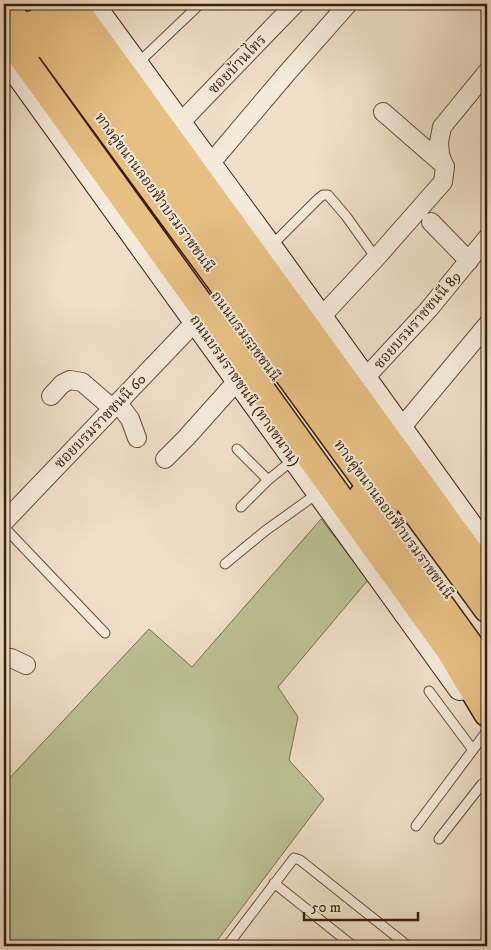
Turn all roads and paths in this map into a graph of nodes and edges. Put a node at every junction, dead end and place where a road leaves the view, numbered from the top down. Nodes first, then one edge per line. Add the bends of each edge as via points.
1 (4, 4) edge
2 (17, 4) edge
3 (42, 4) edge
4 (53, 4) edge
5 (72, 4) edge
6 (92, 4) edge
7 (200, 4) edge
8 (294, 4) edge
9 (348, 4) edge
10 (4, 32) edge
11 (4, 55) edge
12 (137, 65) junction
13 (487, 72) edge
14 (383, 112) dead end
15 (179, 124) junction
16 (210, 164) junction
17 (445, 167) junction
18 (431, 222) dead end
19 (487, 238) edge
20 (270, 247) junction
21 (376, 258) junction
22 (469, 261) junction
23 (321, 318) junction
24 (196, 321) junction
25 (487, 326) edge
26 (365, 378) junction
27 (237, 381) junction
28 (51, 396) dead end
29 (115, 405) junction
30 (401, 428) junction
31 (137, 438) dead end
32 (237, 449) dead end
33 (303, 458) junction
34 (165, 459) dead end
35 (268, 480) junction
36 (318, 492) junction
37 (241, 507) dead end
38 (4, 522) edge
39 (4, 527) edge
40 (487, 549) edge
41 (225, 564) dead end
42 (487, 576) edge
43 (487, 596) edge
44 (487, 609) edge
45 (106, 633) dead end
46 (487, 647) edge
47 (4, 658) edge
48 (26, 664) dead end
49 (487, 669) edge
50 (428, 691) dead end
51 (487, 713) edge
52 (487, 725) edge
53 (487, 730) edge
54 (473, 750) junction
55 (487, 782) edge
56 (416, 826) dead end
57 (438, 839) dead end
58 (274, 883) junction
59 (227, 946) edge
60 (353, 946) edge
61 (408, 946) edge
62 (477, 946) edge
63 (487, 946) edge

1 - 49 main road, ถนนบรมราชชนนี
2 - 46 main road, ทางคู่ขนานลอยฟ้าบรมราชชนนี
3 - 44 main road, ทางคู่ขนานลอยฟ้าบรมราชชนนี
4 - 43 main road
5 - 42 main road
6 - 12 main road
7 - 12 lane
8 - 15 street, ซอยบ้านไทร
9 - 16 street
10 - 33 main road
11 - 24 main road, ถนนบรมราชชนนี (ทางขนาน)
12 - 15 main road
13 - 17 street via 442,127 439,142
14 - 17 street
15 - 16 main road
16 - 20 main road
17 - 21 street via 443,182
18 - 22 street
19 - 22 street, ซอยบรมราชชนนี 89
20 - 21 lane via 319,198 328,195
20 - 23 main road
21 - 23 street
22 - 26 street, ซอยบรมราชชนนี 89
23 - 26 main road
24 - 27 main road, ถนนบรมราชชนนี (ทางขนาน)
24 - 29 street, ซอยบรมราชชนนี 60
25 - 30 street
26 - 30 main road
27 - 33 main road, ถนนบรมราชชนนี (ทางขนาน)
27 - 34 street
28 - 29 street via 70,380 82,382
29 - 31 street via 130,420
29 - 38 street, ซอยบรมราชชนนี 60
30 - 40 main road
32 - 35 lane
33 - 35 lane
33 - 36 main road, ถนนบรมราชชนนี (ทางขนาน)
33 - 51 main road via 450,651
35 - 37 lane
36 - 41 lane
36 - 52 main road, ถนนบรมราชชนนี (ทางขนาน)
39 - 45 lane
47 - 48 street
50 - 54 lane
53 - 54 lane
54 - 56 lane
55 - 57 lane
58 - 59 lane
58 - 60 lane
58 - 61 lane via 294,858 300,860
62 - 63 lane

